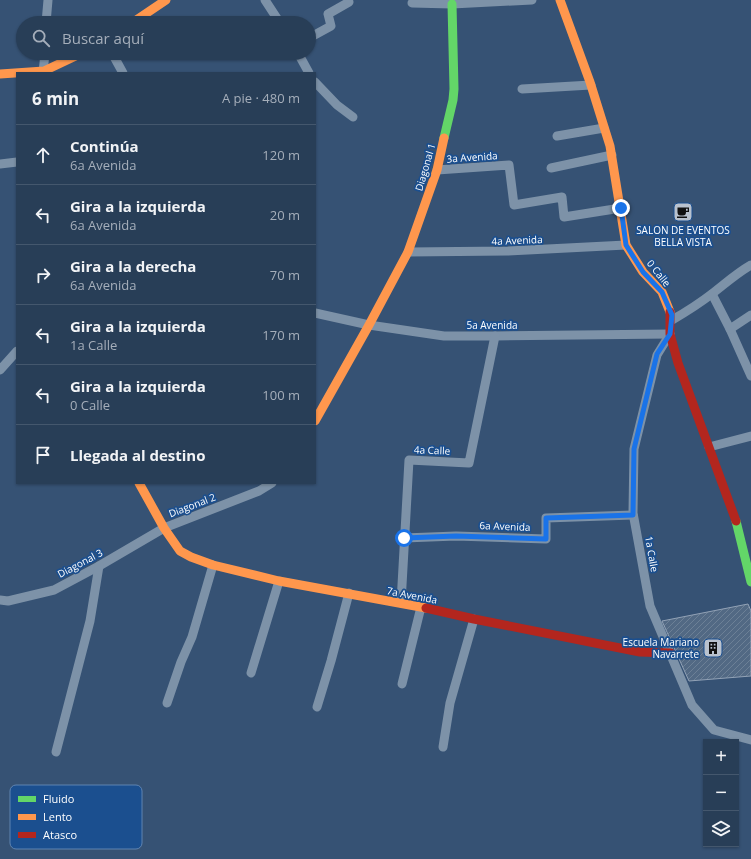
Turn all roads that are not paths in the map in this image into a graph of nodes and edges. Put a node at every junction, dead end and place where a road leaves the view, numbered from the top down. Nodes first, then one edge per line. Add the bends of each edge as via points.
1 (48, 0) edge
2 (166, 0) edge
3 (265, 0) edge
4 (532, 0) edge
5 (560, 0) edge
6 (487, 1) edge
7 (349, 2) dead end
8 (412, 3) dead end
9 (452, 4) junction
10 (47, 16) edge
11 (142, 16) edge
12 (275, 16) edge
13 (316, 34) edge
14 (45, 60) edge
15 (68, 60) edge
16 (116, 60) edge
17 (302, 60) edge
18 (44, 72) edge
19 (122, 72) edge
20 (308, 72) edge
21 (16, 73) edge
22 (0, 74) edge
23 (316, 83) edge
24 (591, 85) junction
25 (522, 89) dead end
26 (353, 117) dead end
27 (604, 128) junction
28 (557, 136) dead end
29 (612, 155) junction
30 (16, 162) edge
31 (0, 164) edge
32 (551, 168) dead end
33 (437, 170) junction
34 (621, 208) junction
35 (626, 245) junction
36 (408, 252) junction
37 (751, 265) edge
38 (712, 294) junction
39 (316, 313) edge
40 (751, 315) edge
41 (672, 320) junction
42 (369, 325) junction
43 (730, 329) junction
44 (670, 334) junction
45 (495, 336) junction
46 (16, 352) edge
47 (0, 370) edge
48 (751, 376) edge
49 (316, 419) edge
50 (751, 436) edge
51 (709, 447) junction
52 (141, 484) edge
53 (270, 484) edge
54 (633, 515) junction
55 (164, 528) junction
56 (404, 538) junction
57 (213, 565) junction
58 (99, 566) junction
59 (279, 581) junction
60 (751, 582) edge
61 (349, 593) junction
62 (0, 600) edge
63 (402, 603) junction
64 (421, 607) junction
65 (474, 620) junction
66 (671, 654) junction
67 (251, 673) dead end
68 (402, 684) dead end
69 (167, 703) dead end
70 (317, 707) dead end
71 (751, 740) edge
72 (443, 747) dead end
73 (56, 752) dead end

1 - 10 street
2 - 11 street
3 - 12 street
4 - 6 street
5 - 24 street, 0 Calle
6 - 9 street
7 - 13 street via 328,14 331,26
8 - 9 street
9 - 33 street, Diagonal 1 via 454,89
14 - 18 street
15 - 18 street
16 - 19 street
17 - 20 street
21 - 22 street
23 - 26 street
24 - 25 street
24 - 27 street, 0 Calle
27 - 28 street
27 - 29 street, 0 Calle
29 - 32 street
29 - 34 street, 0 Calle
30 - 31 street
33 - 34 street, 3a Avenida via 509,165 514,206 562,197 564,217
33 - 36 street, Diagonal 1
34 - 35 street, 0 Calle
35 - 36 street, 4a Avenida via 529,251
35 - 41 street, 0 Calle via 643,272 662,292
36 - 42 street, Diagonal 1
37 - 38 street
38 - 41 street
38 - 43 street
39 - 42 street, 5a Avenida
40 - 43 street
41 - 44 street, 0 Calle
42 - 45 street, 5a Avenida via 444,336
42 - 49 street
43 - 48 street
44 - 45 street, 5a Avenida
44 - 51 street, 0 Calle
44 - 54 street, 1a Calle via 657,354 634,449
45 - 56 street, 4a Calle via 469,463 409,460
46 - 47 street
50 - 51 street
51 - 60 street, 0 Calle via 734,514
52 - 55 street, 7a Avenida
53 - 55 street, Diagonal 2 via 259,491
54 - 56 street, 6a Avenida via 546,518 546,539 456,536
54 - 66 street, 1a Calle via 650,606
55 - 57 street, 7a Avenida via 180,551
55 - 58 street, Diagonal 3
56 - 63 street, 4a Calle
57 - 59 street, 7a Avenida
57 - 69 street via 192,637
58 - 62 street, Diagonal 3 via 54,590 8,601
58 - 73 street via 90,621
59 - 61 street, 7a Avenida
59 - 67 street
61 - 63 street, 7a Avenida
61 - 70 street
63 - 64 street, 7a Avenida
64 - 65 street, 7a Avenida
64 - 68 street
65 - 66 street, 7a Avenida via 640,652
65 - 72 street via 450,703
66 - 71 street, 1a Calle via 692,705 714,730

